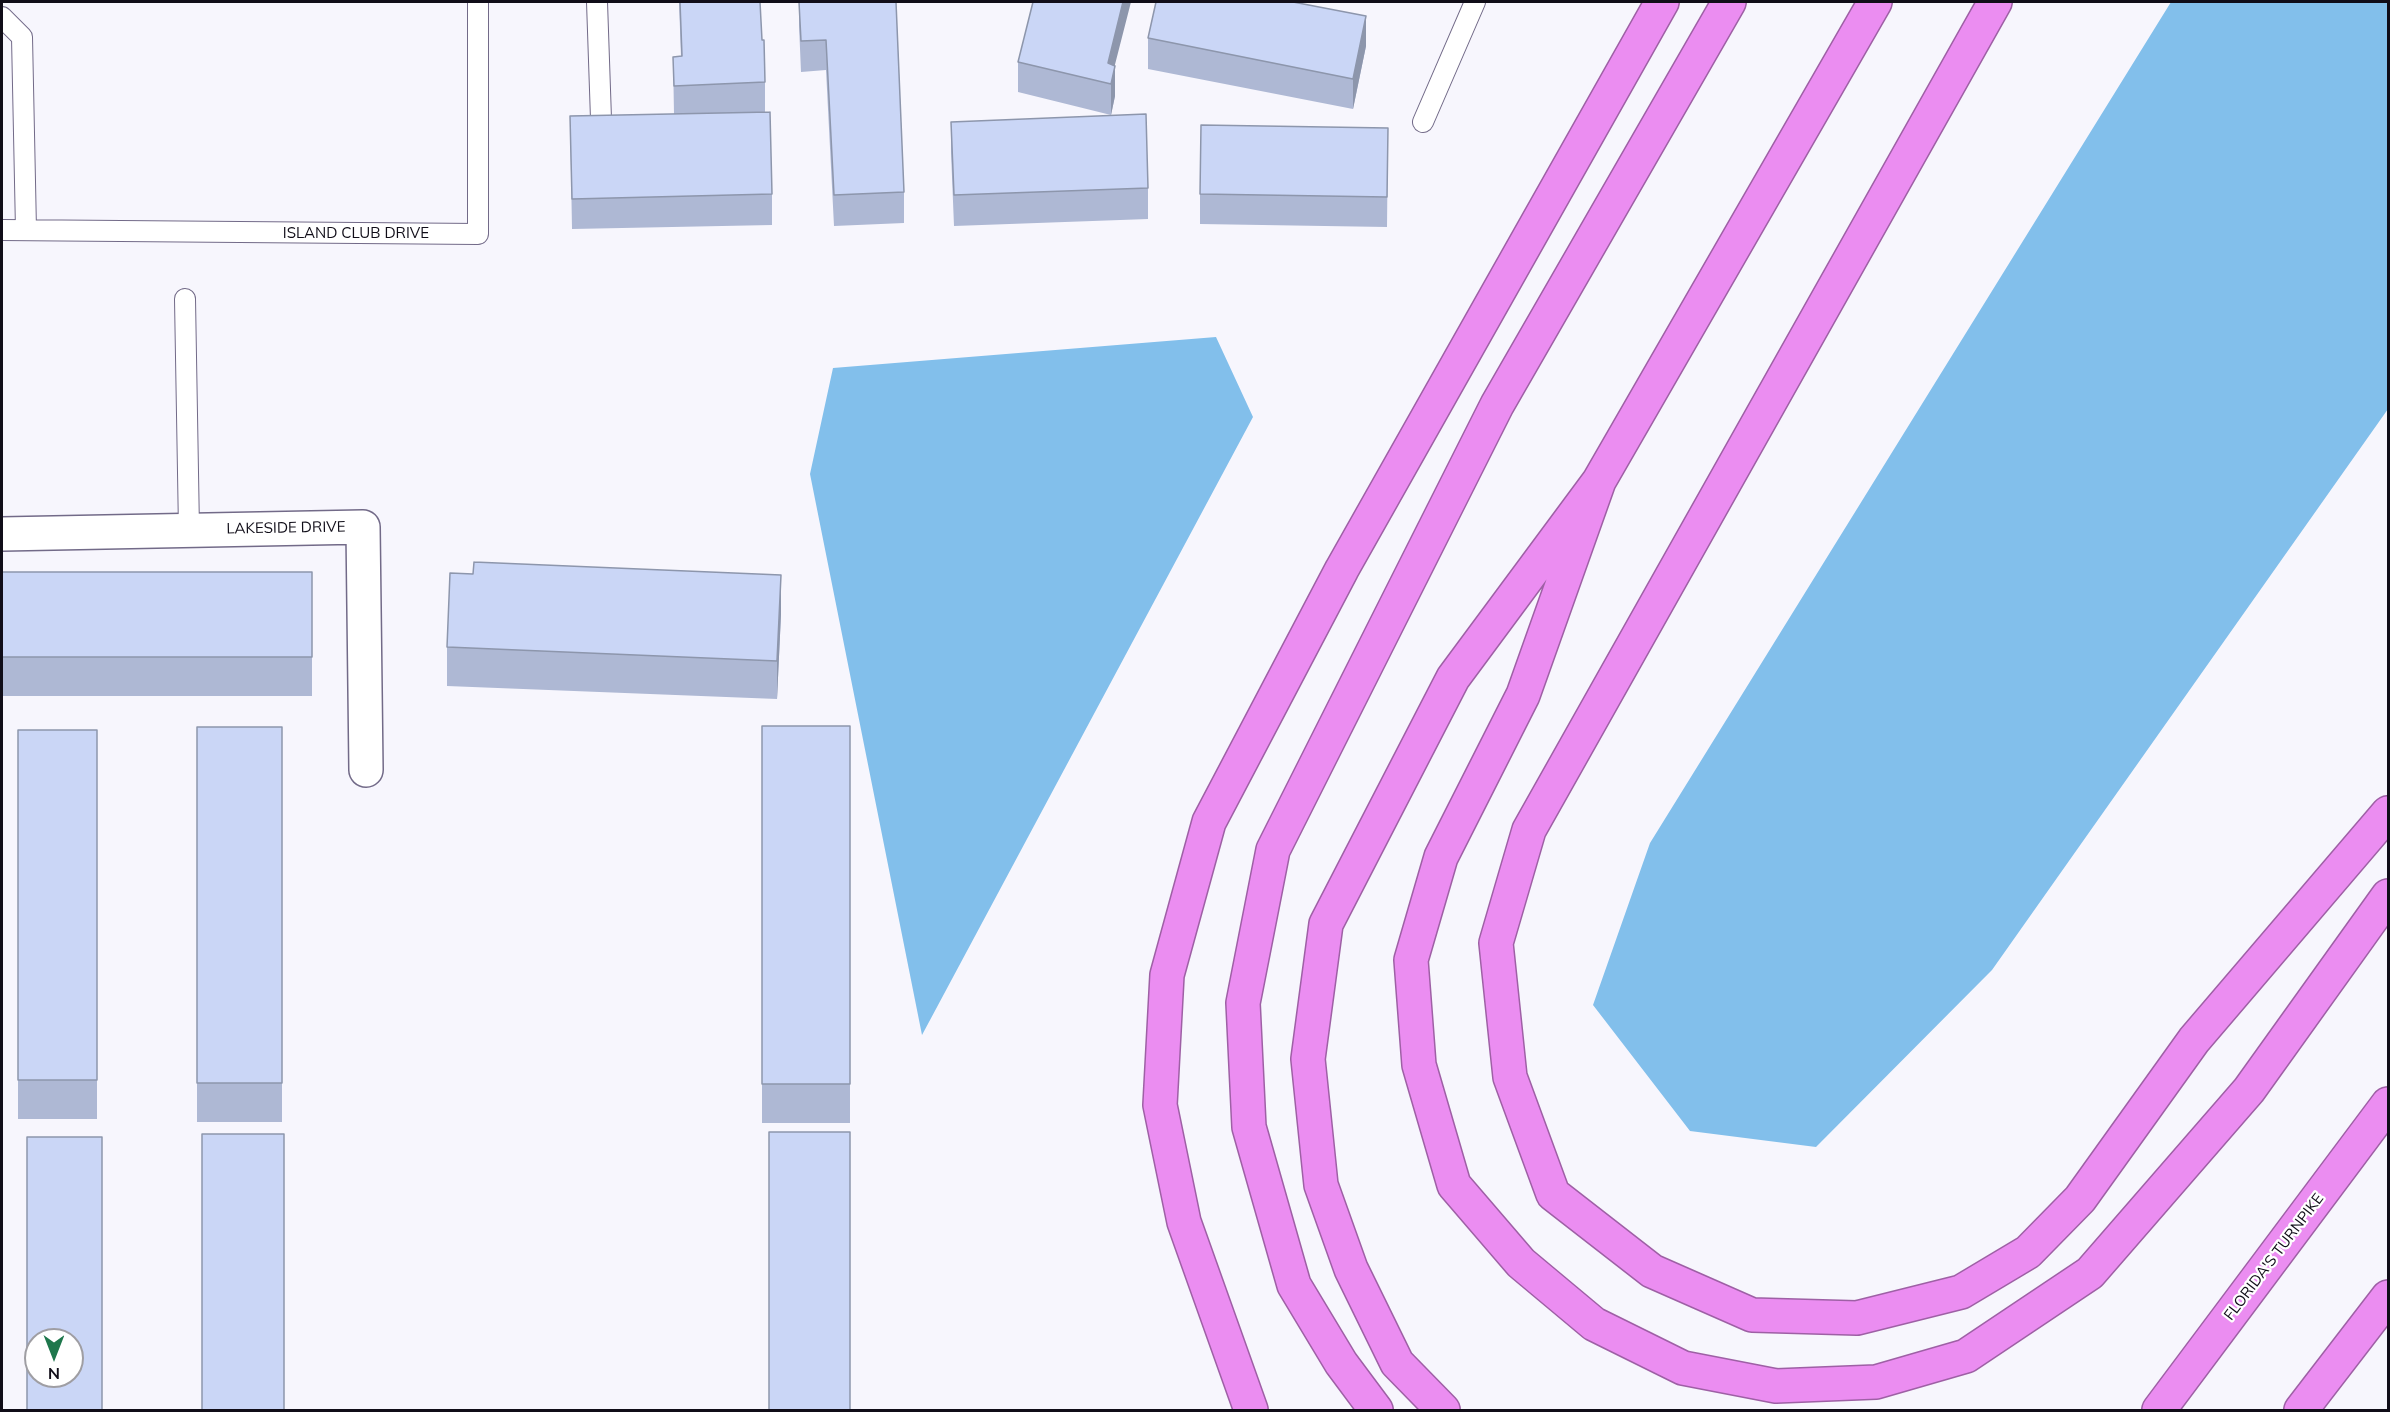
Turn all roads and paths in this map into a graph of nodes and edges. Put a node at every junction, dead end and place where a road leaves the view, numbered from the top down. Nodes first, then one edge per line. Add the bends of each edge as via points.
1 (478, 2) edge
2 (597, 2) edge
3 (1475, 2) edge
4 (1662, 2) edge
5 (1729, 2) edge
6 (1875, 2) edge
7 (1995, 2) edge
8 (2, 17) edge
9 (601, 119) edge
10 (1423, 122) dead end
11 (2, 230) edge
12 (26, 230) junction
13 (185, 299) dead end
14 (1599, 481) junction
15 (189, 530) junction
16 (2, 534) edge
17 (366, 770) dead end
18 (2388, 813) edge
19 (2388, 896) edge
20 (2388, 1104) edge
21 (2388, 1297) edge
22 (1251, 1410) edge
23 (1376, 1410) edge
24 (1443, 1410) edge
25 (2158, 1410) edge
26 (2301, 1410) edge

1 - 12 lane, ISLAND CLUB DRIVE via 478,234
2 - 9 lane
3 - 10 lane
4 - 22 highway via 1342,569 1209,822 1167,975 1160,1105 1184,1222
5 - 23 highway via 1497,405 1274,850 1243,1003 1249,1126 1294,1285 1341,1363
6 - 14 highway
7 - 18 highway via 1529,830 1496,943 1510,1077 1553,1194 1652,1272 1752,1315 1857,1318 1961,1292 2028,1252 2080,1199 2194,1040
8 - 12 lane via 22,37
11 - 12 lane, ISLAND CLUB DRIVE
13 - 15 lane
14 - 19 highway via 1523,695 1441,857 1411,960 1419,1065 1455,1185 1521,1263 1594,1324 1683,1368 1776,1386 1876,1382 1966,1356 2090,1273 2248,1090
14 - 24 highway via 1453,678 1326,924 1308,1059 1321,1185 1351,1269 1397,1364
15 - 16 street, LAKESIDE DRIVE
15 - 17 street, LAKESIDE DRIVE via 363,526
20 - 25 highway, FLORIDA'S TURNPIKE
21 - 26 highway

